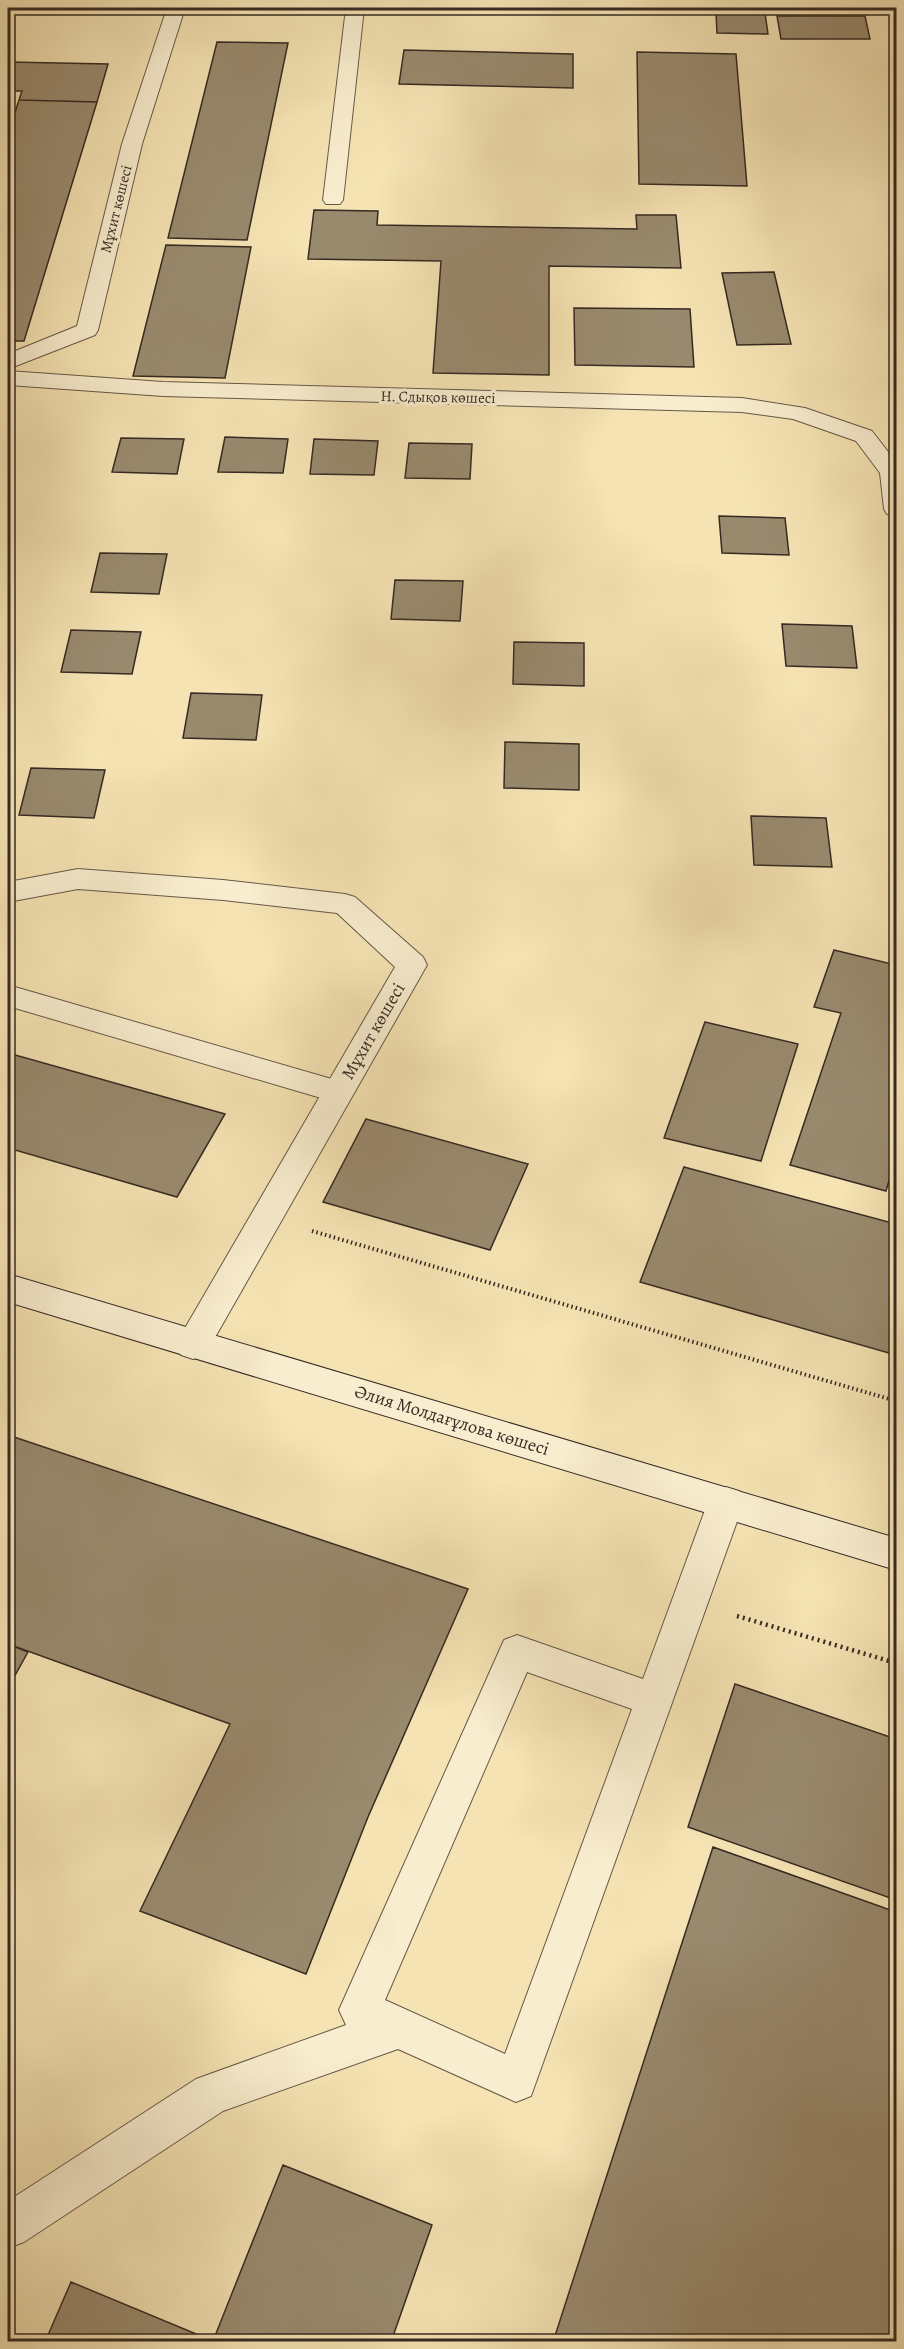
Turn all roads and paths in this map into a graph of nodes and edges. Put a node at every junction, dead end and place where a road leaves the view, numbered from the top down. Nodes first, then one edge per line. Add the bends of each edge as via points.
1 (176, 8) edge
2 (355, 8) edge
3 (333, 200) dead end
4 (8, 362) edge
5 (8, 378) edge
6 (897, 508) edge
7 (8, 892) edge
8 (8, 996) edge
9 (338, 1092) junction
10 (269, 1218) junction
11 (8, 1288) edge
12 (193, 1345) junction
13 (897, 1401) edge
14 (726, 1502) junction
15 (897, 1554) edge
16 (690, 1603) junction
17 (897, 1663) edge
18 (654, 1700) junction
19 (400, 2027) junction
20 (8, 2226) edge

1 - 4 street, Мұхит көшесі via 132,144 87,330
2 - 3 lane
5 - 6 street, Н. Сдықов көшесі via 163,389 742,405 797,413 864,436 891,472
7 - 9 street, Мұхит көшесі via 78,879 345,904 412,965
8 - 9 lane
9 - 10 street, Мұхит көшесі
10 - 12 street, Мұхит көшесі
10 - 13 path
11 - 12 street, Әлия Молдағұлова көшесі
12 - 14 street, Әлия Молдағұлова көшесі
14 - 15 street, Әлия Молдағұлова көшесі
14 - 16 lane
16 - 17 path
16 - 18 lane
18 - 19 lane via 516,2081
18 - 19 lane via 517,1652 360,2010
19 - 20 lane via 211,2094

